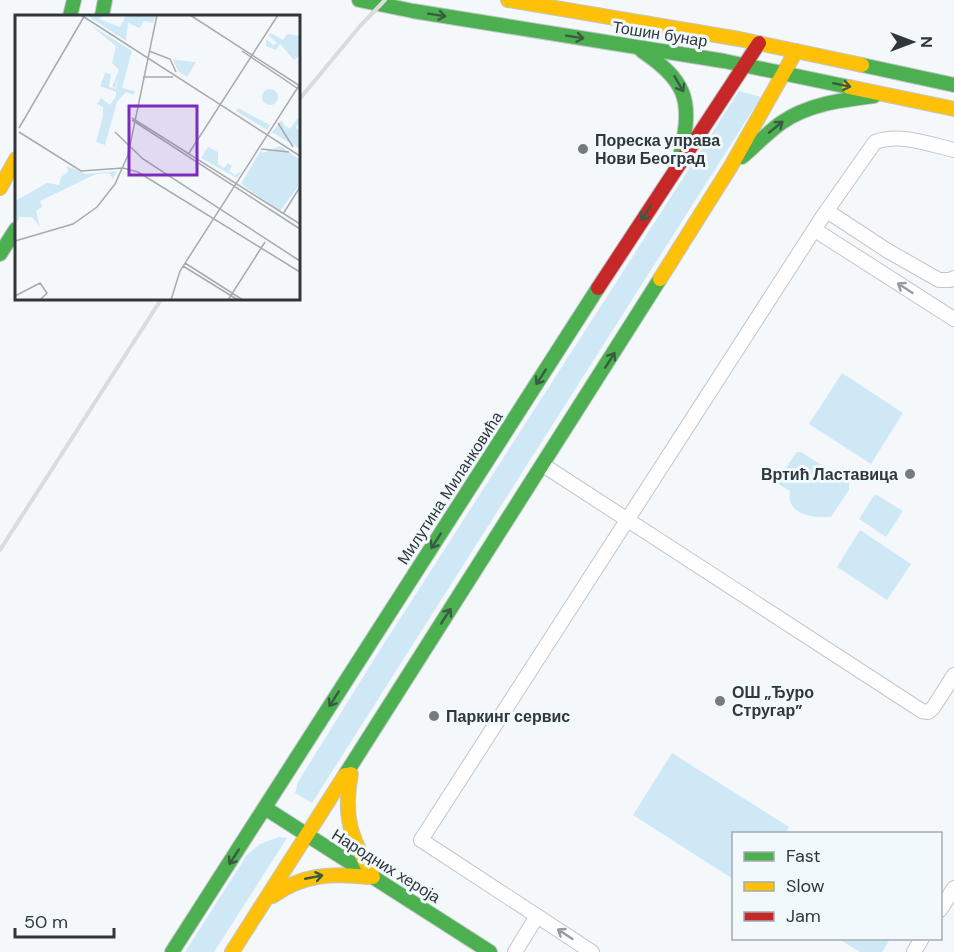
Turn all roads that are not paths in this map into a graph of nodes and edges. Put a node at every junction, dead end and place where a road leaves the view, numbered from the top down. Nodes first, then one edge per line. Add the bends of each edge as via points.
1 (74, 0) edge
2 (105, 0) edge
3 (359, 0) edge
4 (508, 0) edge
5 (70, 15) edge
6 (102, 15) edge
7 (759, 43) junction
8 (635, 47) junction
9 (796, 51) junction
10 (744, 65) junction
11 (785, 72) junction
12 (954, 85) edge
13 (886, 94) junction
14 (954, 109) edge
15 (954, 150) edge
16 (15, 161) edge
17 (678, 164) junction
18 (731, 166) junction
19 (0, 188) edge
20 (827, 211) junction
21 (815, 230) junction
22 (15, 231) edge
23 (0, 254) edge
24 (954, 278) edge
25 (954, 319) edge
26 (543, 465) junction
27 (628, 521) junction
28 (954, 675) edge
29 (354, 760) junction
30 (265, 808) junction
31 (307, 835) junction
32 (373, 877) junction
33 (954, 888) edge
34 (264, 904) junction
35 (942, 907) edge
36 (537, 916) junction
37 (172, 952) edge
38 (232, 952) edge
39 (490, 952) edge
40 (515, 952) edge
41 (592, 952) edge

1 - 5 street
2 - 6 street
3 -> 8 street, Тошин бунар
4 - 7 street, Тошин бунар
7 - 9 street, Тошин бунар
7 - 10 street, Милутина Миланковића
8 - 10 street, Тошин бунар
8 -> 17 street via 675,75 684,91 686,135
9 - 11 street
9 - 12 street, Тошин бунар
10 - 11 street, Тошин бунар
10 - 17 street, Милутина Миланковића
11 -> 13 street, Тошин бунар
11 - 18 street
13 - 14 street, Тошин бунар
18 -> 13 street via 774,128 805,109
15 - 20 street via 901,138 875,142
16 - 19 street
17 -> 30 street, Милутина Миланковића
26 -> 18 street
20 - 21 street
20 - 24 street via 939,280
25 -> 21 street
21 - 27 street
22 - 23 street
26 - 27 street
29 -> 26 street
27 - 28 street via 922,711 933,708
27 - 36 street via 421,840
29 - 31 street
29 - 32 street via 346,803 347,825
30 - 31 street, Народних хероја
30 -> 37 street, Милутина Миланковића
31 - 32 street, Народних хероја
31 - 34 street
34 -> 32 street via 280,890 309,877
32 - 39 street, Народних хероја
33 - 35 street
34 - 38 street
36 - 40 street
41 -> 36 street

